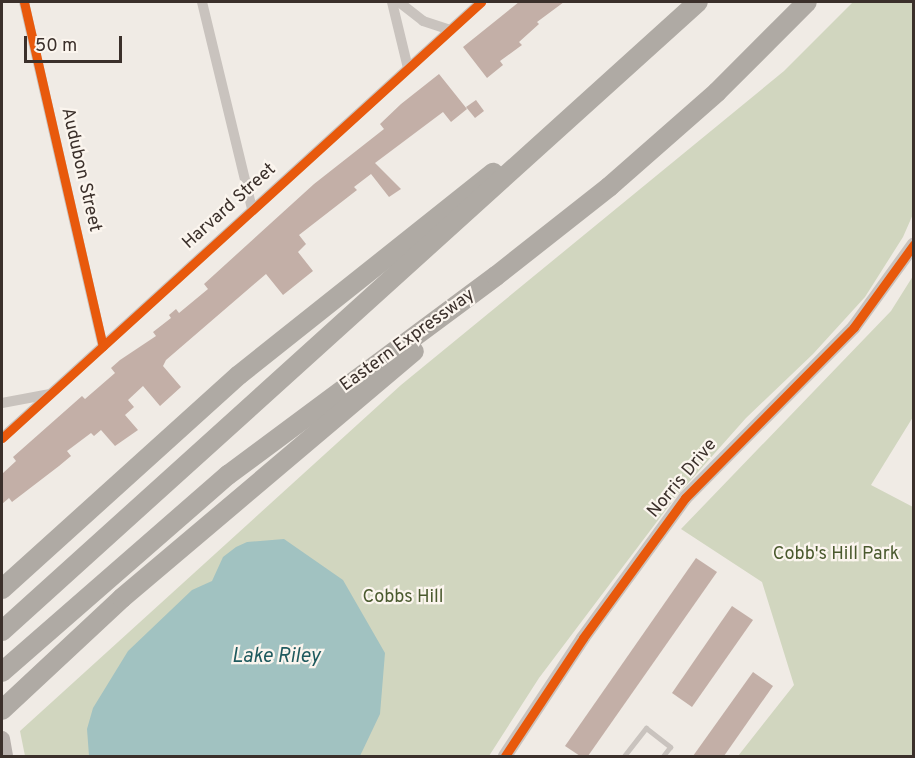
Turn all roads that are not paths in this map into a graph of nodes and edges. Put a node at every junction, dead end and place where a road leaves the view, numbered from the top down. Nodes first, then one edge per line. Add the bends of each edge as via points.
1 (24, 2) edge
2 (202, 2) edge
3 (392, 2) edge
4 (399, 2) edge
5 (481, 2) edge
6 (698, 2) edge
7 (807, 2) edge
8 (450, 30) junction
9 (408, 68) junction
10 (618, 75) junction
11 (252, 209) junction
12 (553, 232) junction
13 (914, 244) edge
14 (103, 346) junction
15 (51, 394) junction
16 (2, 404) edge
17 (2, 438) edge
18 (2, 589) edge
19 (2, 631) edge
20 (2, 672) edge
21 (2, 710) edge
22 (2, 740) edge
23 (5, 756) edge
24 (505, 756) edge
25 (624, 756) edge
26 (663, 756) edge

1 - 14 street, Audubon Street
2 - 11 street
3 - 9 street
4 - 8 street via 423,21
5 - 8 street, Harvard Street
6 - 10 highway
7 - 12 highway, Eastern Expressway via 676,129
8 - 9 street, Harvard Street
9 - 11 street, Harvard Street
10 - 18 highway via 239,375
10 - 19 highway
11 - 14 street, Harvard Street
12 - 20 highway, Eastern Expressway via 228,475
12 - 21 highway via 122,598
13 - 24 street, Norris Drive via 854,327 685,498 583,638
14 - 15 street, Harvard Street
15 - 16 street
15 - 17 street, Harvard Street
22 - 23 main road
25 - 26 lane via 646,728 670,747

